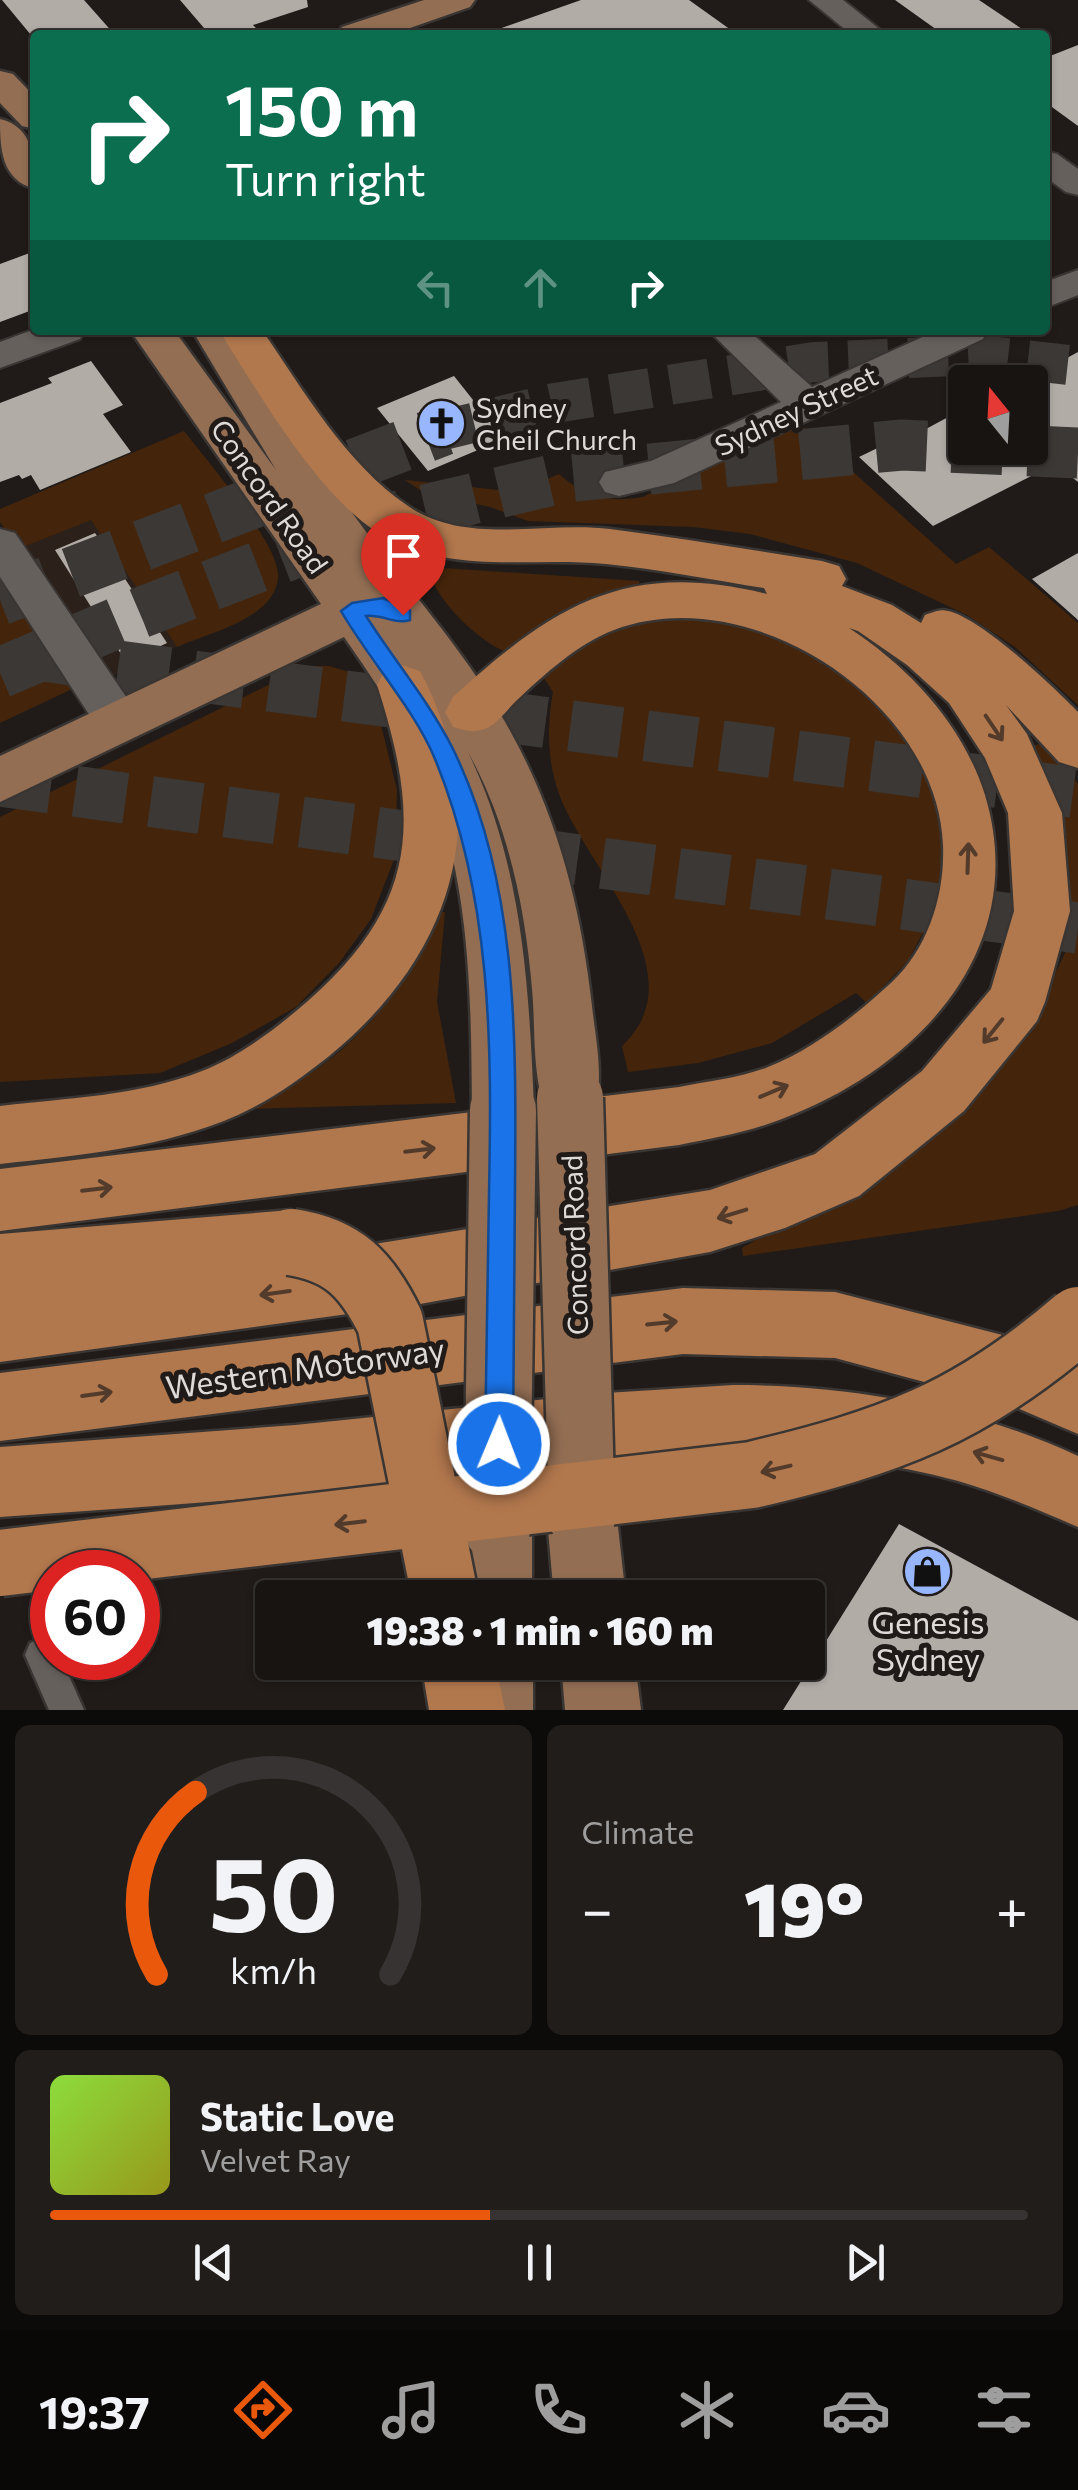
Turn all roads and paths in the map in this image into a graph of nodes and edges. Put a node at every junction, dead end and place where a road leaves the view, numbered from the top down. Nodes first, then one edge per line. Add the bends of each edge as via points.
1 (458, 0) edge
2 (824, 0) edge
3 (400, 29) edge
4 (865, 30) edge
5 (0, 82) edge
6 (30, 113) edge
7 (1050, 165) edge
8 (1078, 186) edge
9 (1078, 281) edge
10 (1050, 294) edge
11 (54, 335) edge
12 (155, 335) edge
13 (216, 335) edge
14 (244, 335) edge
15 (731, 335) edge
16 (959, 335) edge
17 (0, 356) edge
18 (807, 404) junction
19 (620, 482) dead end
20 (0, 544) edge
21 (705, 563) junction
22 (346, 608) junction
23 (402, 685) junction
24 (471, 712) junction
25 (119, 723) junction
26 (1078, 747) edge
27 (0, 780) edge
28 (0, 1136) edge
29 (0, 1200) edge
30 (0, 1266) edge
31 (1078, 1320) edge
32 (0, 1329) edge
33 (1078, 1400) edge
34 (0, 1407) edge
35 (0, 1482) edge
36 (1078, 1492) edge
37 (0, 1564) edge
38 (470, 1578) edge
39 (588, 1580) edge
40 (53, 1680) edge
41 (461, 1680) edge
42 (496, 1680) edge
43 (600, 1680) edge
44 (67, 1710) edge
45 (467, 1710) edge
46 (495, 1710) edge
47 (604, 1710) edge

1 - 3 main road
2 - 4 street
5 - 6 main road
7 - 8 street
9 - 10 street
11 - 17 street
12 - 22 main road, Concord Road
13 - 22 main road, Concord Road via 325,510
14 - 21 highway via 332,461 392,519 433,539 478,546 606,546
15 - 18 street
16 - 18 street, Sydney Street
18 - 19 street, Sydney Street via 660,472
20 - 25 street
21 - 26 highway via 783,570 847,585 930,620 1030,695
21 -> 32 highway via 803,588 875,618 968,689 1008,749 1034,813 1042,911 1016,1002 943,1091 837,1175 710,1221 420,1272
22 - 23 main road, Concord Road
22 - 24 main road, Concord Road
22 - 25 main road
23 - 28 highway via 426,754 432,806 425,866 401,937 354,997 281,1060 217,1095 146,1116
23 - 38 main road, Concord Road, bridge via 443,752 469,816 485,872 500,989 503,1110
29 -> 24 highway via 679,1116 770,1095 860,1046 915,1000 950,952 967,888 969,834 953,780 888,682 798,623 694,600 608,612 568,628
24 - 39 main road, Concord Road, bridge via 516,794 531,839 565,1018
25 - 27 main road
30 - 38 highway, bridge via 256,1242 315,1245 340,1254 360,1269 390,1322
31 -> 37 highway, bridge via 1038,1358 938,1421 852,1452 626,1491
34 -> 33 highway, Western Motorway via 548,1335 716,1320 834,1326 1014,1372
36 -> 35 highway via 1039,1471 947,1444 735,1418
40 - 44 lane
41 - 45 highway
42 - 46 main road
43 - 47 main road

